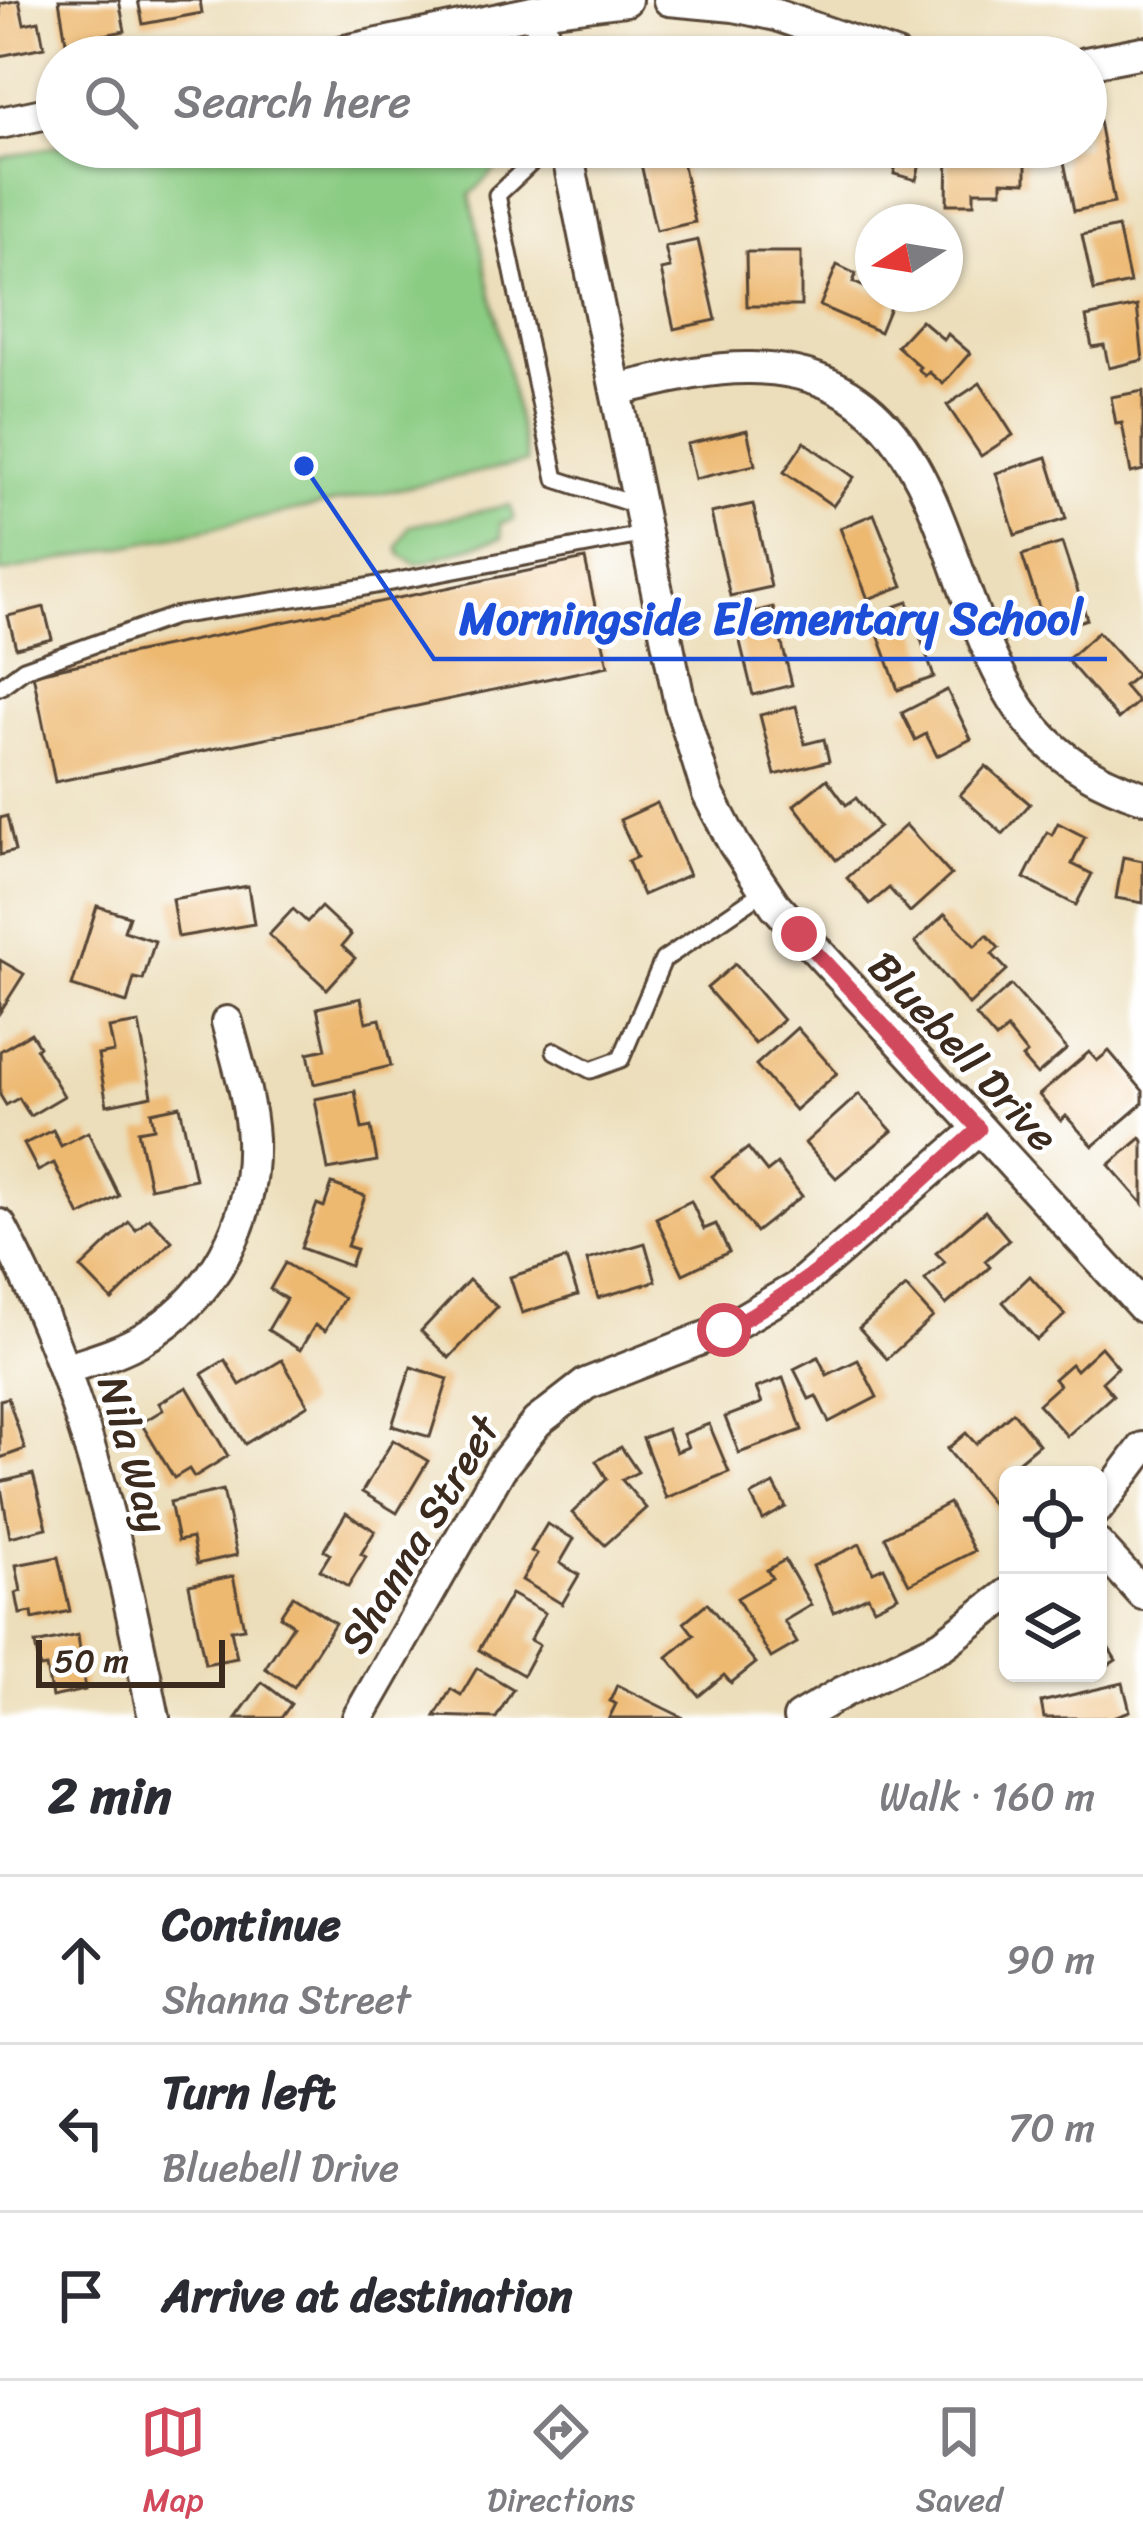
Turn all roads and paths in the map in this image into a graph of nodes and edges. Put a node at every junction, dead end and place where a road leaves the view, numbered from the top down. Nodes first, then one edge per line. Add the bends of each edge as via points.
1 (626, 0) edge
2 (669, 0) edge
3 (778, 7) edge
4 (538, 11) junction
5 (417, 36) edge
6 (543, 36) edge
7 (846, 36) edge
8 (1143, 52) edge
9 (1107, 59) edge
10 (36, 115) edge
11 (0, 123) edge
12 (526, 168) edge
13 (570, 168) edge
14 (616, 390) junction
15 (643, 520) junction
16 (0, 687) edge
17 (1143, 797) edge
18 (764, 891) junction
19 (227, 1022) dead end
20 (554, 1051) dead end
21 (979, 1129) junction
22 (0, 1225) edge
23 (1143, 1307) edge
24 (65, 1369) junction
25 (1143, 1448) edge
26 (1107, 1496) edge
27 (1107, 1555) edge
28 (1143, 1594) edge
29 (999, 1601) edge
30 (812, 1714) edge
31 (154, 1718) edge
32 (358, 1718) edge

1 - 4 street
2 - 3 street
3 - 7 street
4 - 5 street
4 - 6 street
8 - 9 street
10 - 11 street
12 - 15 lane via 497,196 556,479
13 - 14 street, Bluebell Drive
14 - 15 street, Bluebell Drive
14 - 17 street via 756,368 812,378 879,418 923,478 994,662 1022,711 1075,765
15 - 16 lane via 360,588 174,616 24,669
15 - 18 street, Bluebell Drive via 697,763
18 - 20 lane via 663,960 621,1059 591,1070
18 - 21 street, Bluebell Drive
19 - 24 street via 252,1136 248,1192 230,1246 199,1292 160,1328
21 - 23 street, Bluebell Drive
21 - 32 street, Shanna Street via 796,1288 724,1330 586,1384 537,1422 500,1469
22 - 24 street, Nila Way
24 - 31 street, Nila Way via 106,1496
25 - 26 street
27 - 28 street
29 - 30 street via 942,1645

